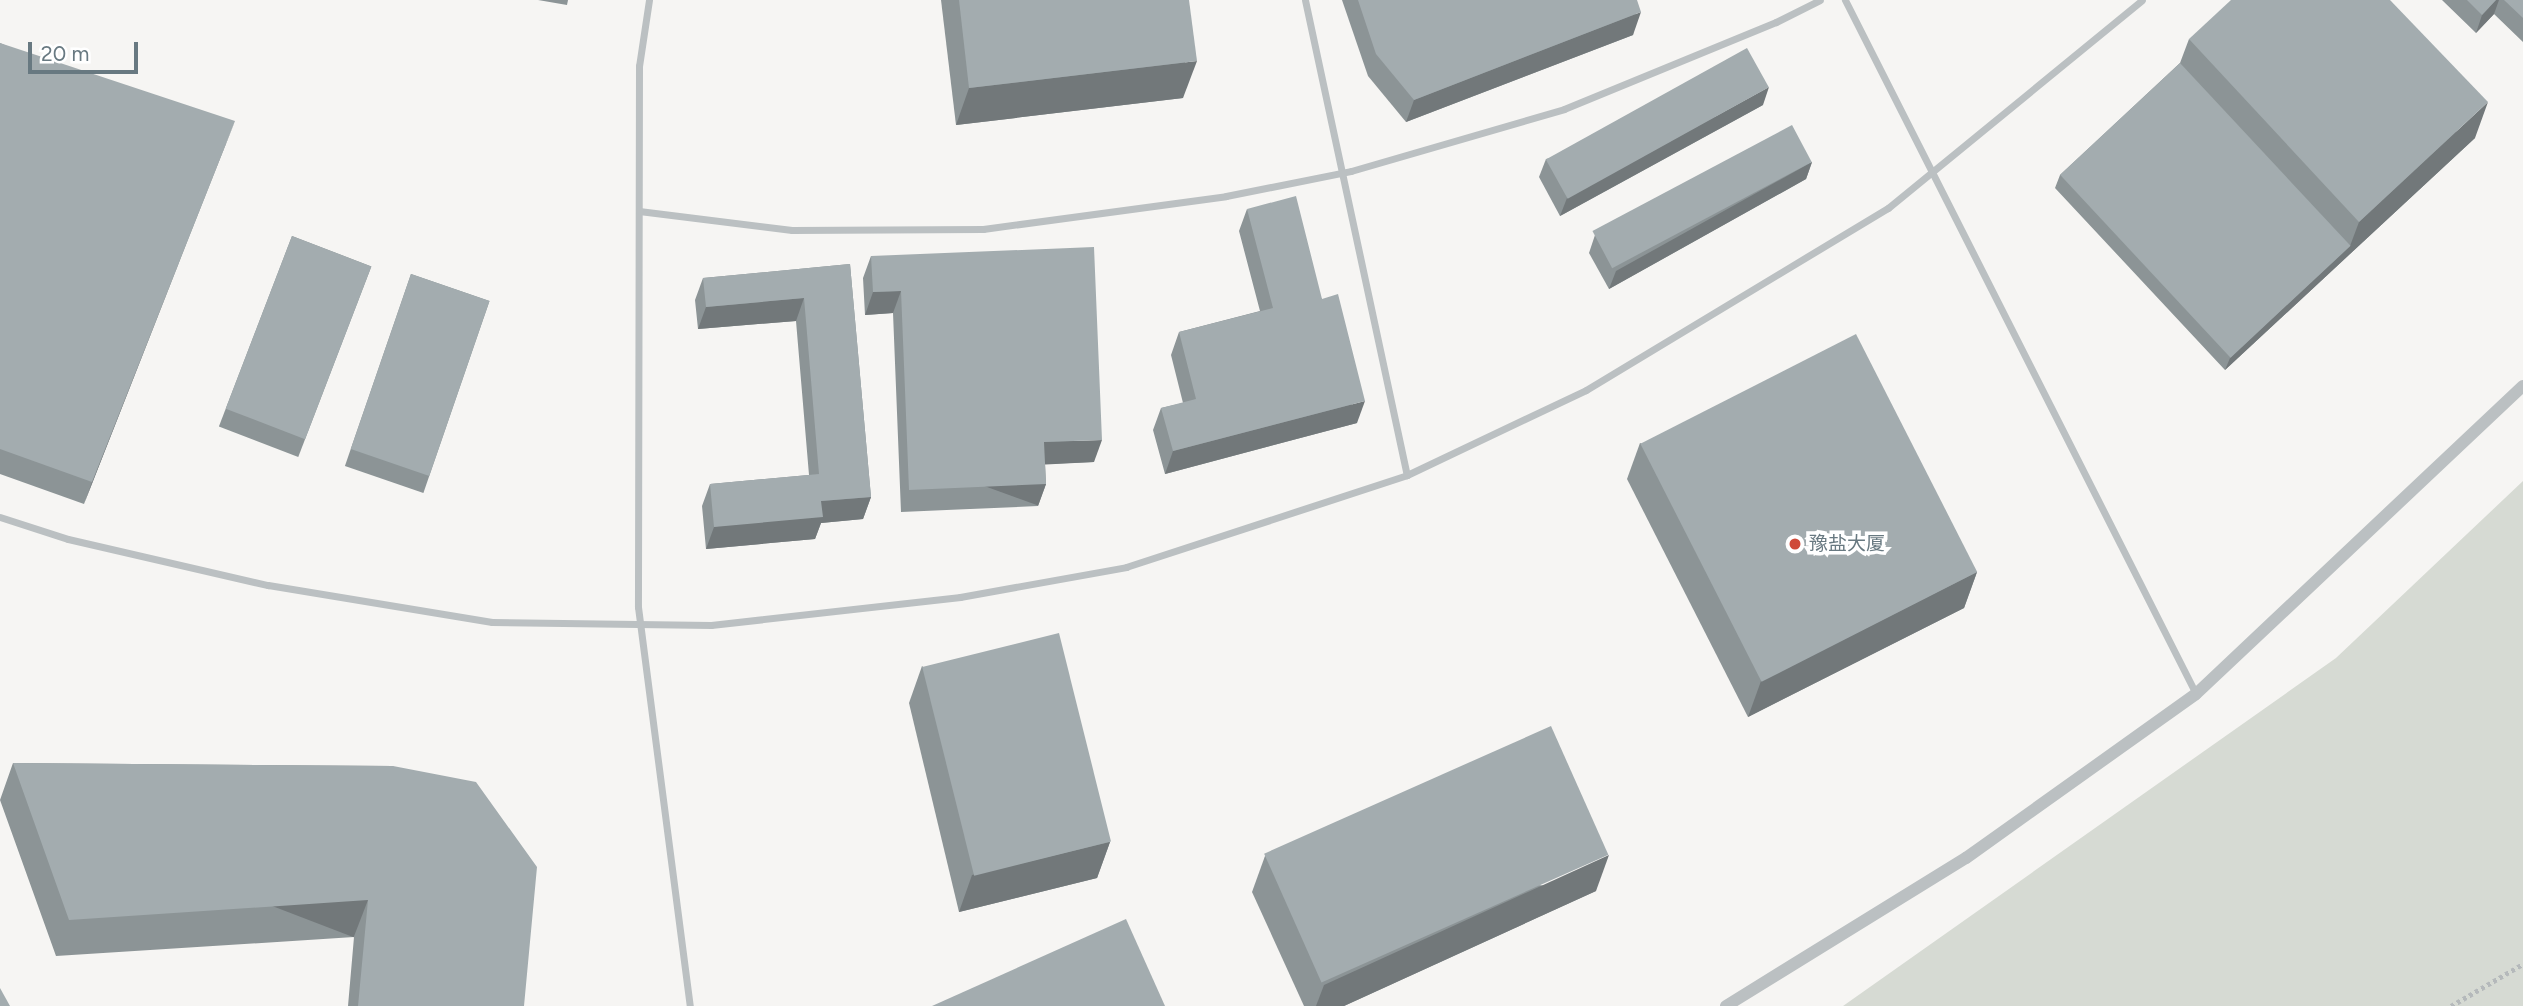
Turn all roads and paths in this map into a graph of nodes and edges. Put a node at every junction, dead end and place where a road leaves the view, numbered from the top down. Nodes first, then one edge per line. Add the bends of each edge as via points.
1 (649, 0) edge
2 (1304, 0) edge
3 (1821, 0) edge
4 (1845, 0) edge
5 (2142, 0) edge
6 (1932, 172) junction
7 (1342, 173) junction
8 (639, 211) junction
9 (2523, 386) edge
10 (1407, 474) junction
11 (0, 517) edge
12 (641, 624) junction
13 (2196, 694) junction
14 (2523, 964) edge
15 (690, 1006) edge
16 (1726, 1006) edge
17 (2451, 1006) edge

1 - 8 street via 639,66
2 - 7 street
3 - 7 street via 1564,109
4 - 6 street
5 - 6 street
6 - 10 street via 1888,208 1586,390
6 - 13 street
7 - 8 street via 1226,196 983,229 792,230
7 - 10 street
8 - 12 street
9 - 13 street
10 - 12 street via 1126,567 960,597 711,625
11 - 12 street via 68,539 268,584 479,620
12 - 15 street
13 - 16 street via 1966,858
14 - 17 path

